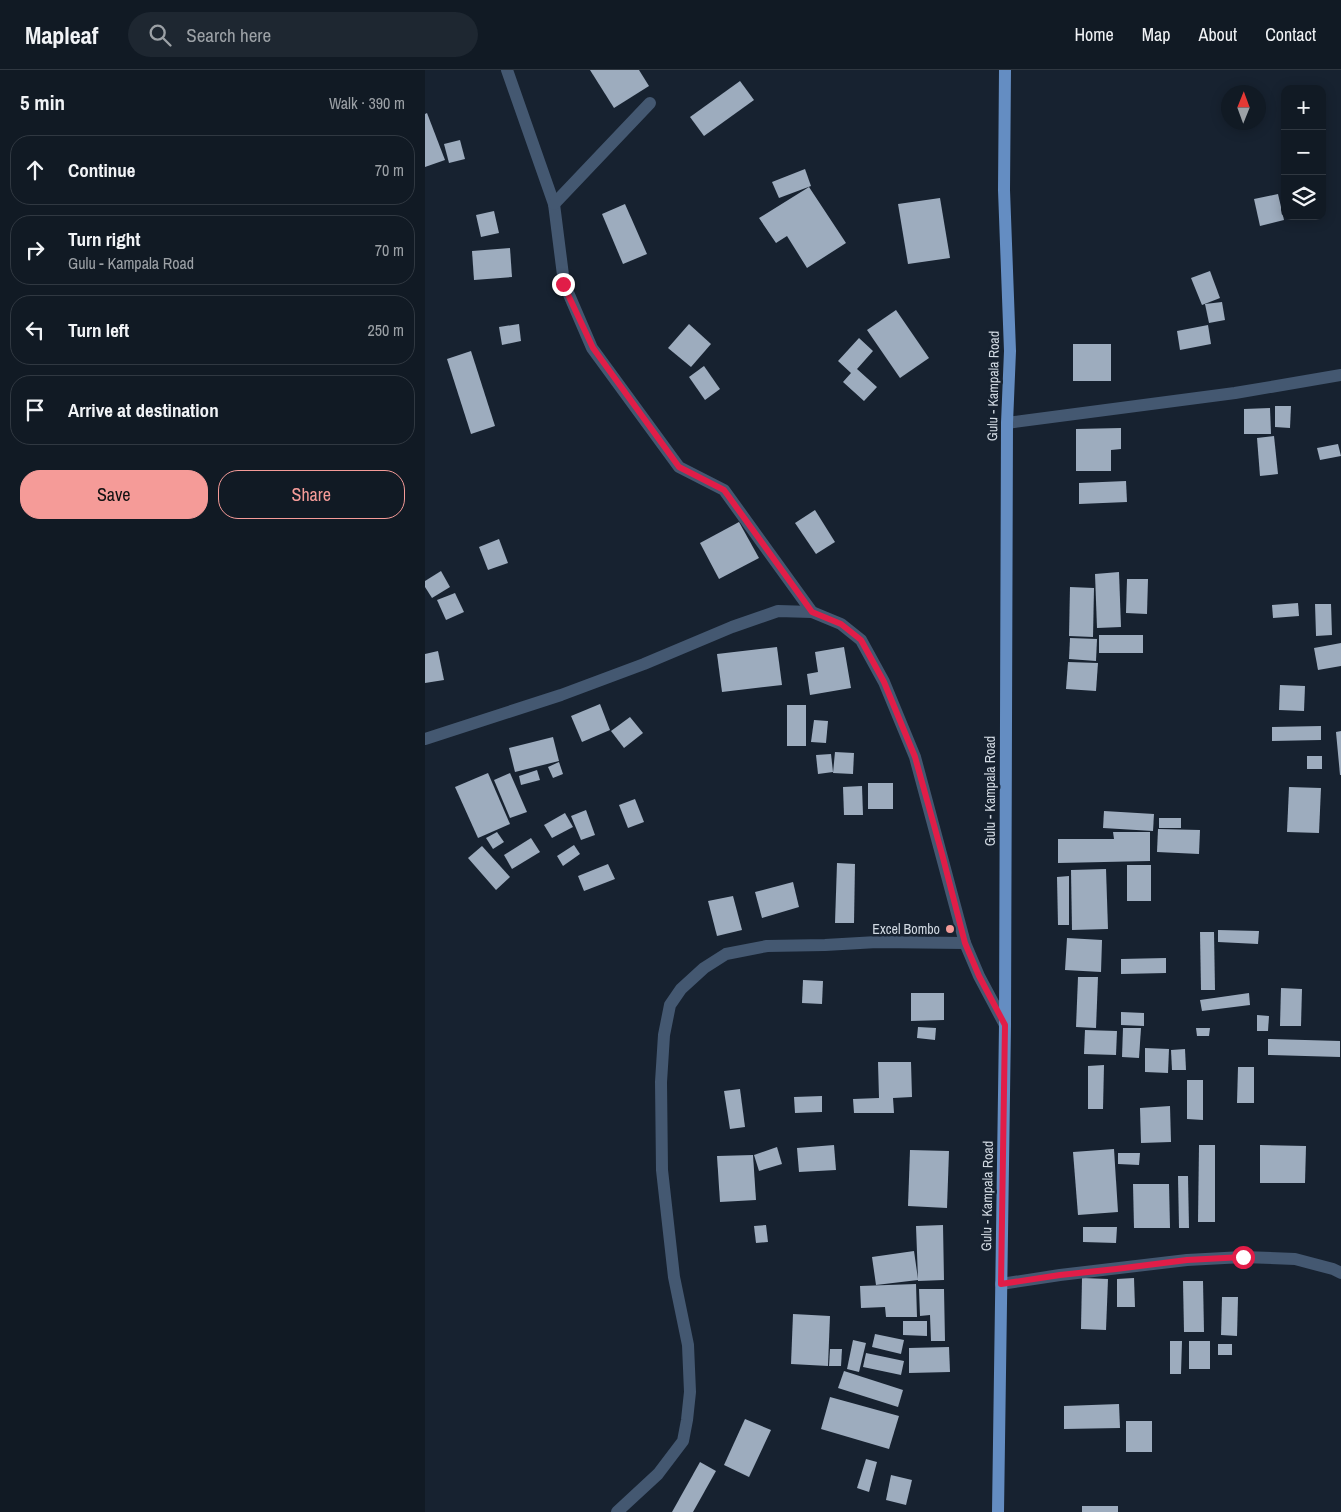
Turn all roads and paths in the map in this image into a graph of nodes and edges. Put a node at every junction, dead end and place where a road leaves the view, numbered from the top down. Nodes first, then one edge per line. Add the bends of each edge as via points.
1 (507, 70) edge
2 (1005, 70) edge
3 (650, 103) dead end
4 (554, 204) junction
5 (1341, 375) edge
6 (1007, 423) junction
7 (812, 612) junction
8 (425, 739) edge
9 (965, 943) junction
10 (1005, 1025) junction
11 (1341, 1273) edge
12 (1001, 1284) junction
13 (617, 1512) edge
14 (998, 1512) edge

1 - 4 street
2 - 6 main road, Gulu - Kampala Road via 1004,190 1010,351
3 - 4 street
4 - 7 street via 563,284 593,348 679,467 724,490
5 - 6 street via 1235,393
6 - 10 main road, Gulu - Kampala Road
7 - 8 street via 778,611 561,695
7 - 9 street via 841,624 861,640 884,682 915,757
9 - 10 street
9 - 13 street via 767,946 726,954 704,968 681,989 670,1005 663,1036 662,1170 674,1277 688,1345 690,1392 683,1441 658,1474
10 - 12 main road, Gulu - Kampala Road
11 - 12 street via 1295,1259 1243,1257 1187,1260
12 - 14 main road, Gulu - Kampala Road

